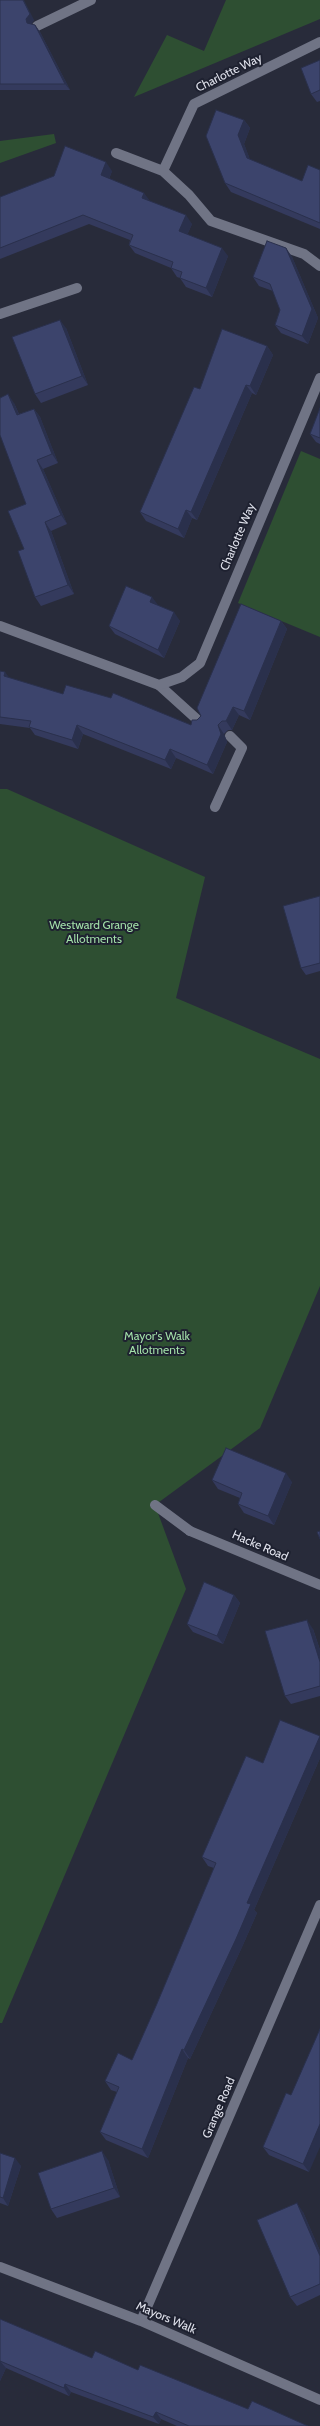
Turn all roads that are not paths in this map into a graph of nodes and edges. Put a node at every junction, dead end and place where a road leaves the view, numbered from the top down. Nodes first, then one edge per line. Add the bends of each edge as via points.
1 (90, 0) edge
2 (37, 26) edge
3 (320, 42) edge
4 (116, 153) dead end
5 (163, 171) junction
6 (320, 266) edge
7 (77, 288) dead end
8 (0, 314) edge
9 (320, 378) edge
10 (0, 626) edge
11 (159, 685) junction
12 (201, 723) edge
13 (230, 736) dead end
14 (215, 807) dead end
15 (155, 1505) dead end
16 (320, 1585) edge
17 (320, 1905) edge
18 (0, 2267) edge
19 (141, 2321) junction
20 (320, 2400) edge

1 - 2 street
3 - 5 street, Charlotte Way via 194,104
4 - 5 street
5 - 6 street via 189,195 211,221 304,254
7 - 8 street
9 - 11 street, Charlotte Way via 200,663 182,677
10 - 11 street
11 - 12 street
13 - 14 street via 242,748
15 - 16 street, Hacke Road via 190,1531
17 - 19 street, Grange Road
18 - 19 street, Mayors Walk
19 - 20 street, Mayors Walk

